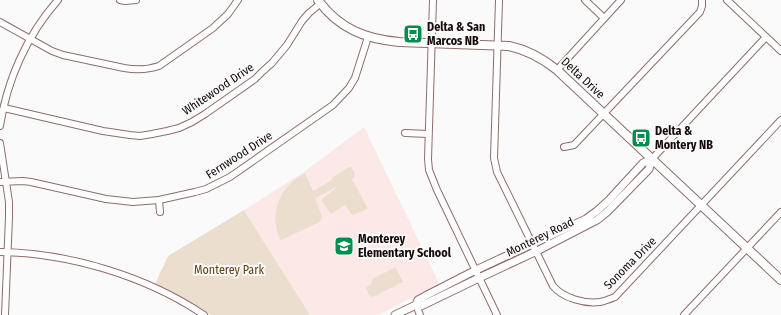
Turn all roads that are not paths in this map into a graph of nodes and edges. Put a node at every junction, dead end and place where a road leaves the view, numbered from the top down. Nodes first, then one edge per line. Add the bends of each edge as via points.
1 (58, 0) edge
2 (120, 0) edge
3 (136, 0) edge
4 (238, 0) edge
5 (433, 0) edge
6 (500, 0) edge
7 (584, 0) edge
8 (621, 0) edge
9 (702, 0) edge
10 (727, 0) edge
11 (320, 2) edge
12 (604, 18) junction
13 (0, 22) edge
14 (368, 37) junction
15 (766, 37) junction
16 (30, 39) junction
17 (432, 43) junction
18 (498, 45) junction
19 (781, 51) edge
20 (557, 70) junction
21 (4, 108) junction
22 (604, 114) junction
23 (781, 120) edge
24 (0, 126) edge
25 (406, 133) dead end
26 (428, 134) junction
27 (0, 143) edge
28 (564, 146) dead end
29 (652, 159) junction
30 (3, 182) edge
31 (159, 200) junction
32 (701, 205) junction
33 (160, 212) dead end
34 (781, 212) edge
35 (533, 244) junction
36 (746, 248) junction
37 (537, 251) junction
38 (0, 252) edge
39 (7, 252) junction
40 (476, 270) junction
41 (479, 278) junction
42 (781, 280) edge
43 (416, 305) junction
44 (5, 315) edge
45 (204, 315) edge
46 (395, 315) edge
47 (420, 315) edge
48 (497, 315) edge
49 (684, 315) edge

1 - 16 street
2 - 3 street
4 - 16 street via 213,28 166,62 152,68 133,70 63,54
5 - 17 street
6 - 18 street, Sonoma Drive
7 - 12 street
8 - 12 street
9 - 22 street via 700,12
10 - 15 street
11 - 14 main road, Delta Drive via 338,20
11 - 21 street, Whitewood Drive via 302,21 272,63 259,75 205,114 179,128 140,136 130,135
12 - 20 street
13 - 16 street
14 - 17 main road, Delta Drive via 384,41
14 - 31 street, Fernwood Drive via 355,78 333,105 218,184
15 - 19 street
15 - 29 street, Monterey Road
16 - 21 street via 16,68
17 - 18 main road, Delta Drive
17 - 26 street
18 - 20 main road, Delta Drive via 520,48 541,58
18 - 35 street, Sonoma Drive via 495,165
20 - 22 main road, Delta Drive
21 - 24 street
22 - 28 street via 574,145
22 - 29 main road, Delta Drive
23 - 32 street, Sonoma Drive
25 - 26 street
26 - 40 street via 429,170
27 - 30 street
29 - 32 main road, Delta Drive
29 - 35 street, Monterey Road via 643,163 609,200 586,219
29 - 37 street, Monterey Road via 649,169 598,220
30 - 31 street, Fernwood Drive via 31,182 119,201
30 - 39 street via 9,202
31 - 33 street
32 - 36 main road, Delta Drive
32 - 37 street, Sonoma Drive via 615,296 607,300 576,300 557,291
34 - 36 street
35 - 37 street, Sonoma Drive
35 - 40 street, Monterey Road
36 - 42 main road, Delta Drive
36 - 49 street
37 - 41 street, Monterey Road
38 - 39 street
39 - 44 street
39 - 45 street via 65,259 108,270 151,286
40 - 41 street
40 - 43 street, Monterey Road via 418,300
41 - 43 street, Monterey Road via 421,306
41 - 48 street
43 - 46 street, Monterey Road
43 - 47 street

